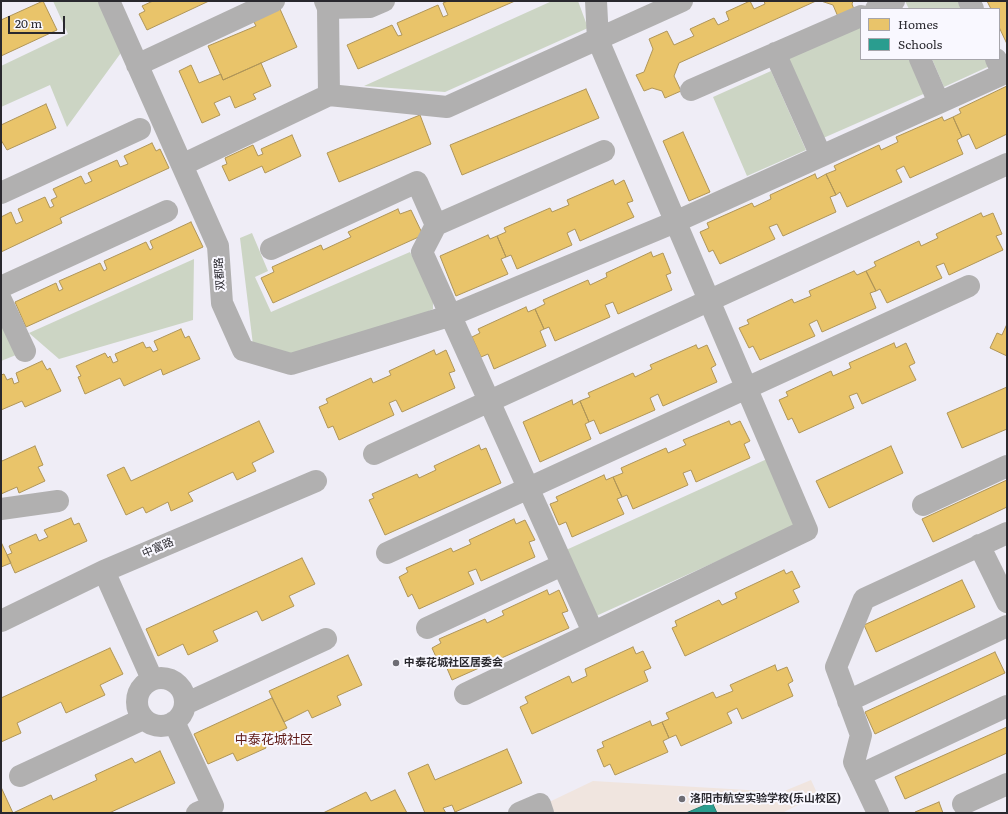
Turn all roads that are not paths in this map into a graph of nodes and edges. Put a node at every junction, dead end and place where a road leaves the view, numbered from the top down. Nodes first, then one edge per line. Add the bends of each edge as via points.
1 (274, 1) edge
2 (384, 1) edge
3 (596, 1) edge
4 (682, 1) edge
5 (112, 2) edge
6 (326, 4) edge
7 (860, 16) edge
8 (598, 40) junction
9 (775, 53) junction
10 (920, 60) edge
11 (996, 60) edge
12 (137, 65) junction
13 (691, 90) dead end
14 (330, 95) junction
15 (939, 102) junction
16 (140, 129) dead end
17 (604, 151) dead end
18 (821, 156) junction
19 (1007, 164) edge
20 (182, 165) junction
21 (1, 192) edge
22 (166, 211) dead end
23 (675, 222) junction
24 (436, 225) junction
25 (271, 249) dead end
26 (969, 286) dead end
27 (1, 287) edge
28 (1, 300) edge
29 (709, 301) junction
30 (449, 316) junction
31 (25, 351) dead end
32 (746, 388) junction
33 (488, 402) junction
34 (374, 454) dead end
35 (1007, 466) edge
36 (316, 481) dead end
37 (528, 489) junction
38 (58, 501) dead end
39 (923, 505) dead end
40 (1, 508) edge
41 (1007, 533) edge
42 (979, 545) junction
43 (388, 553) dead end
44 (562, 564) junction
45 (104, 571) junction
46 (1007, 602) edge
47 (1, 621) edge
48 (1007, 626) edge
49 (427, 628) dead end
50 (593, 632) junction
51 (326, 638) dead end
52 (152, 679) junction
53 (464, 694) dead end
54 (848, 701) junction
55 (1007, 706) edge
56 (179, 713) junction
57 (143, 719) junction
58 (860, 775) junction
59 (20, 776) dead end
60 (1007, 784) edge
61 (963, 804) dead end
62 (197, 813) edge
63 (519, 813) edge
64 (543, 813) edge
65 (878, 813) edge

1 - 12 street
2 - 6 street via 370,7
3 - 8 street
4 - 8 street
5 - 12 street, 双都路
6 - 14 street
7 - 9 street
8 - 14 street via 447,107
8 - 23 street
9 - 13 street
9 - 18 street
10 - 15 street
11 - 15 street, 双都路 via 1003,74
12 - 20 street, 双都路
14 - 20 street
15 - 18 street, 双都路
16 - 21 street
17 - 24 street
18 - 23 street, 双都路
19 - 29 street
20 - 30 street, 双都路 via 218,246 222,303 243,350 291,364
22 - 27 street
23 - 29 street
23 - 30 street, 双都路
24 - 25 street via 417,182
24 - 30 street via 422,252
26 - 32 street
28 - 31 street
29 - 32 street
29 - 33 street
30 - 33 street
32 - 37 street
32 - 50 street via 807,530
33 - 34 street
33 - 37 street
35 - 39 street
36 - 45 street, 中富路
37 - 43 street
37 - 44 street
38 - 40 street
41 - 42 street
42 - 46 street
42 - 54 street via 864,599 836,667
44 - 49 street
44 - 50 street
45 - 47 street, 中富路
45 - 52 street
48 - 54 street
50 - 53 street
51 - 56 street
52 - 56 street via 169,678 178,684 184,693
52 - 57 street via 140,689 136,699 137,710
54 - 58 street via 861,735 854,762
55 - 58 street
56 - 57 street via 163,726
56 - 62 street via 213,806
57 - 59 street
58 - 65 street
60 - 61 street
63 - 64 street via 540,804

